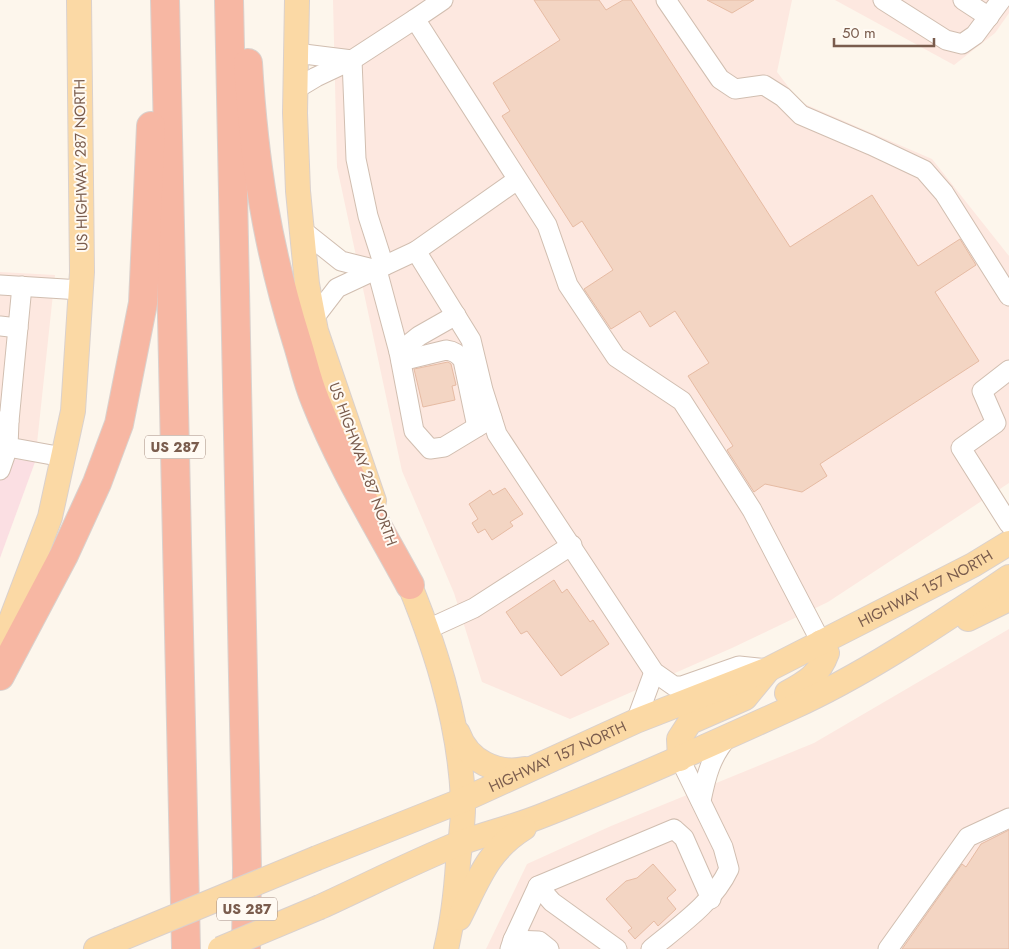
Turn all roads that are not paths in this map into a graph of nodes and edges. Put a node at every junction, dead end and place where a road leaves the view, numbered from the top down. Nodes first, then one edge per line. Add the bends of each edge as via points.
1 (79, 0) edge
2 (158, 0) edge
3 (164, 0) edge
4 (229, 0) edge
5 (245, 0) edge
6 (297, 0) edge
7 (443, 0) edge
8 (666, 0) edge
9 (883, 0) edge
10 (963, 0) edge
11 (1001, 0) edge
12 (988, 17) junction
13 (415, 19) junction
14 (296, 53) junction
15 (352, 60) junction
16 (296, 90) junction
17 (517, 180) junction
18 (302, 230) junction
19 (416, 251) junction
20 (380, 268) junction
21 (0, 285) edge
22 (22, 286) junction
23 (81, 290) junction
24 (1009, 296) edge
25 (456, 315) junction
26 (314, 318) junction
27 (9, 327) edge
28 (400, 356) junction
29 (1009, 370) edge
30 (5, 421) edge
31 (1005, 421) edge
32 (485, 422) junction
33 (63, 457) junction
34 (3, 459) edge
35 (1009, 524) edge
36 (1009, 542) edge
37 (572, 546) junction
38 (1009, 577) edge
39 (410, 585) junction
40 (1009, 599) edge
41 (428, 629) junction
42 (821, 642) junction
43 (910, 642) junction
44 (0, 649) edge
45 (769, 669) junction
46 (654, 672) junction
47 (0, 676) edge
48 (636, 721) junction
49 (454, 723) junction
50 (739, 730) junction
51 (680, 759) junction
52 (534, 768) junction
53 (463, 800) junction
54 (701, 801) junction
55 (542, 816) junction
56 (1009, 818) edge
57 (460, 844) junction
58 (538, 886) junction
59 (711, 898) junction
60 (447, 944) edge
61 (512, 944) edge
62 (96, 949) edge
63 (186, 949) edge
64 (220, 949) edge
65 (246, 949) edge
66 (549, 949) edge
67 (617, 949) edge
68 (651, 949) edge
69 (888, 949) edge

1 - 23 main road, US HIGHWAY 287 NORTH
2 - 47 highway via 143,304 119,424 97,483 64,555
3 - 63 highway, US 287
4 - 65 highway, US 287
5 - 39 highway via 252,134 263,211 278,281 314,398 332,440
6 - 14 main road, US HIGHWAY 287 NORTH
7 - 13 lane
8 - 24 lane via 720,79 735,89 764,85 783,97 801,115 924,170 944,193
9 - 12 lane via 946,40 962,44
10 - 12 lane
11 - 12 lane
13 - 15 lane
13 - 17 lane
14 - 15 lane
14 - 16 main road, US HIGHWAY 287 NORTH
15 - 16 lane via 316,76
15 - 20 lane via 356,159
16 - 18 main road, US HIGHWAY 287 NORTH
17 - 19 lane
17 - 42 lane via 547,225 568,286 616,357 682,401 752,510
18 - 20 lane via 341,261
18 - 26 main road, US HIGHWAY 287 NORTH
19 - 20 lane
19 - 25 lane
20 - 26 lane via 337,288
20 - 28 lane
21 - 22 lane
22 - 23 lane
22 - 27 lane
23 - 33 main road, US HIGHWAY 287 NORTH via 73,411
25 - 28 lane via 419,336
25 - 32 lane via 471,340
26 - 39 main road, US HIGHWAY 287 NORTH via 370,492
27 - 30 lane
28 - 32 lane via 454,351 463,360
28 - 32 lane via 414,431 430,449 444,448
29 - 31 lane via 982,391
30 - 34 lane
31 - 35 lane via 961,448
32 - 37 lane via 497,434
33 - 34 lane
33 - 44 main road, US HIGHWAY 287 NORTH via 50,516
36 - 42 main road, HIGHWAY 157 NORTH via 973,565
37 - 41 lane via 474,608
37 - 46 lane
38 - 43 main road, HIGHWAY 157 NORTH
39 - 41 main road, US HIGHWAY 287 NORTH
40 - 43 main road
41 - 49 main road, US HIGHWAY 287 NORTH
42 - 45 main road, HIGHWAY 157 NORTH
42 - 50 main road via 827,654 814,678 764,706
43 - 50 main road, HIGHWAY 157 NORTH via 792,708
45 - 46 lane via 739,666 682,686 674,686
45 - 48 main road, HIGHWAY 157 NORTH
45 - 51 main road via 745,698 690,722 679,739
46 - 48 lane
48 - 52 main road, HIGHWAY 157 NORTH
49 - 52 main road via 461,742 475,758 493,768 514,771
49 - 53 main road, US HIGHWAY 287 NORTH
50 - 51 main road, HIGHWAY 157 NORTH
50 - 54 lane via 716,750
51 - 54 lane
51 - 55 main road, HIGHWAY 157 NORTH
52 - 53 main road, HIGHWAY 157 NORTH
53 - 57 main road, US HIGHWAY 287 NORTH
53 - 62 main road, HIGHWAY 157 NORTH, bridge
54 - 59 lane via 729,869
55 - 57 main road, HIGHWAY 157 NORTH
55 - 60 main road via 509,837 483,867
56 - 69 lane via 968,837
57 - 60 main road, US HIGHWAY 287 NORTH via 455,911
57 - 64 main road, HIGHWAY 157 NORTH, bridge
58 - 59 lane via 674,829 684,838
58 - 61 lane
58 - 67 lane via 552,902
59 - 68 lane
61 - 66 lane via 539,941

